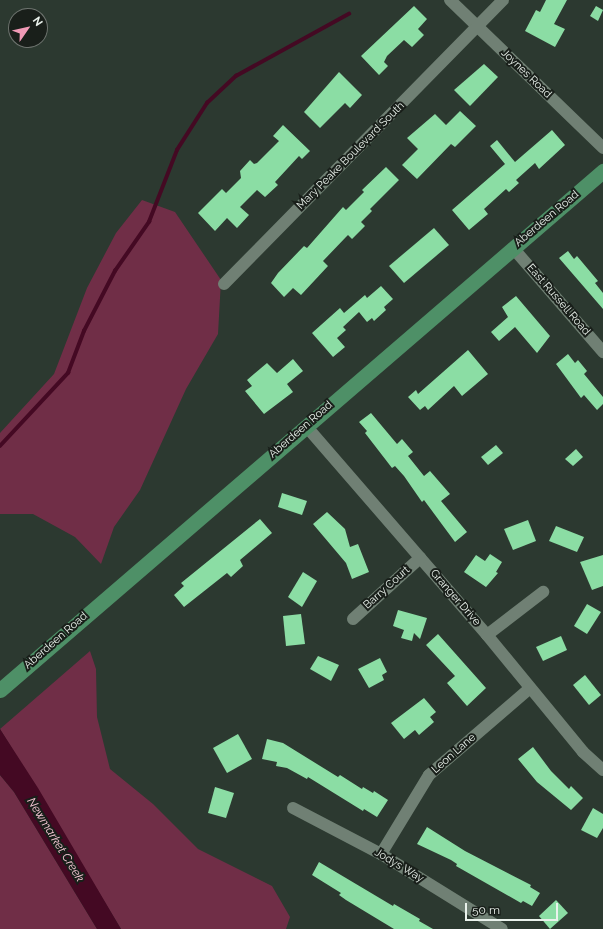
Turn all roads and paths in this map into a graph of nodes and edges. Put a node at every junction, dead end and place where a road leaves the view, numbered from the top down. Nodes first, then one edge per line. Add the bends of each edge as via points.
1 (450, 0) edge
2 (503, 0) edge
3 (478, 27) junction
4 (603, 148) edge
5 (603, 171) edge
6 (513, 248) junction
7 (224, 284) dead end
8 (603, 352) edge
9 (306, 426) junction
10 (420, 558) junction
11 (543, 592) dead end
12 (354, 619) dead end
13 (488, 636) junction
14 (530, 688) junction
15 (0, 690) edge
16 (603, 770) edge
17 (293, 808) dead end
18 (381, 854) junction
19 (502, 929) edge

1 - 3 street, Joynes Road
2 - 3 street, Mary Peake Boulevard South
3 - 4 street, Joynes Road
3 - 7 street, Mary Peake Boulevard South
5 - 6 main road, Aberdeen Road
6 - 8 street, East Russell Road
6 - 9 main road, Aberdeen Road
9 - 10 street, Granger Drive
9 - 15 main road, Aberdeen Road
10 - 12 street, Barry Court
10 - 13 street, Granger Drive
11 - 13 street
13 - 14 street, Granger Drive
14 - 16 street, Granger Drive via 583,752
14 - 18 street, Leon Lane via 429,775
17 - 18 street, Jodys Way
18 - 19 street, Jodys Way

